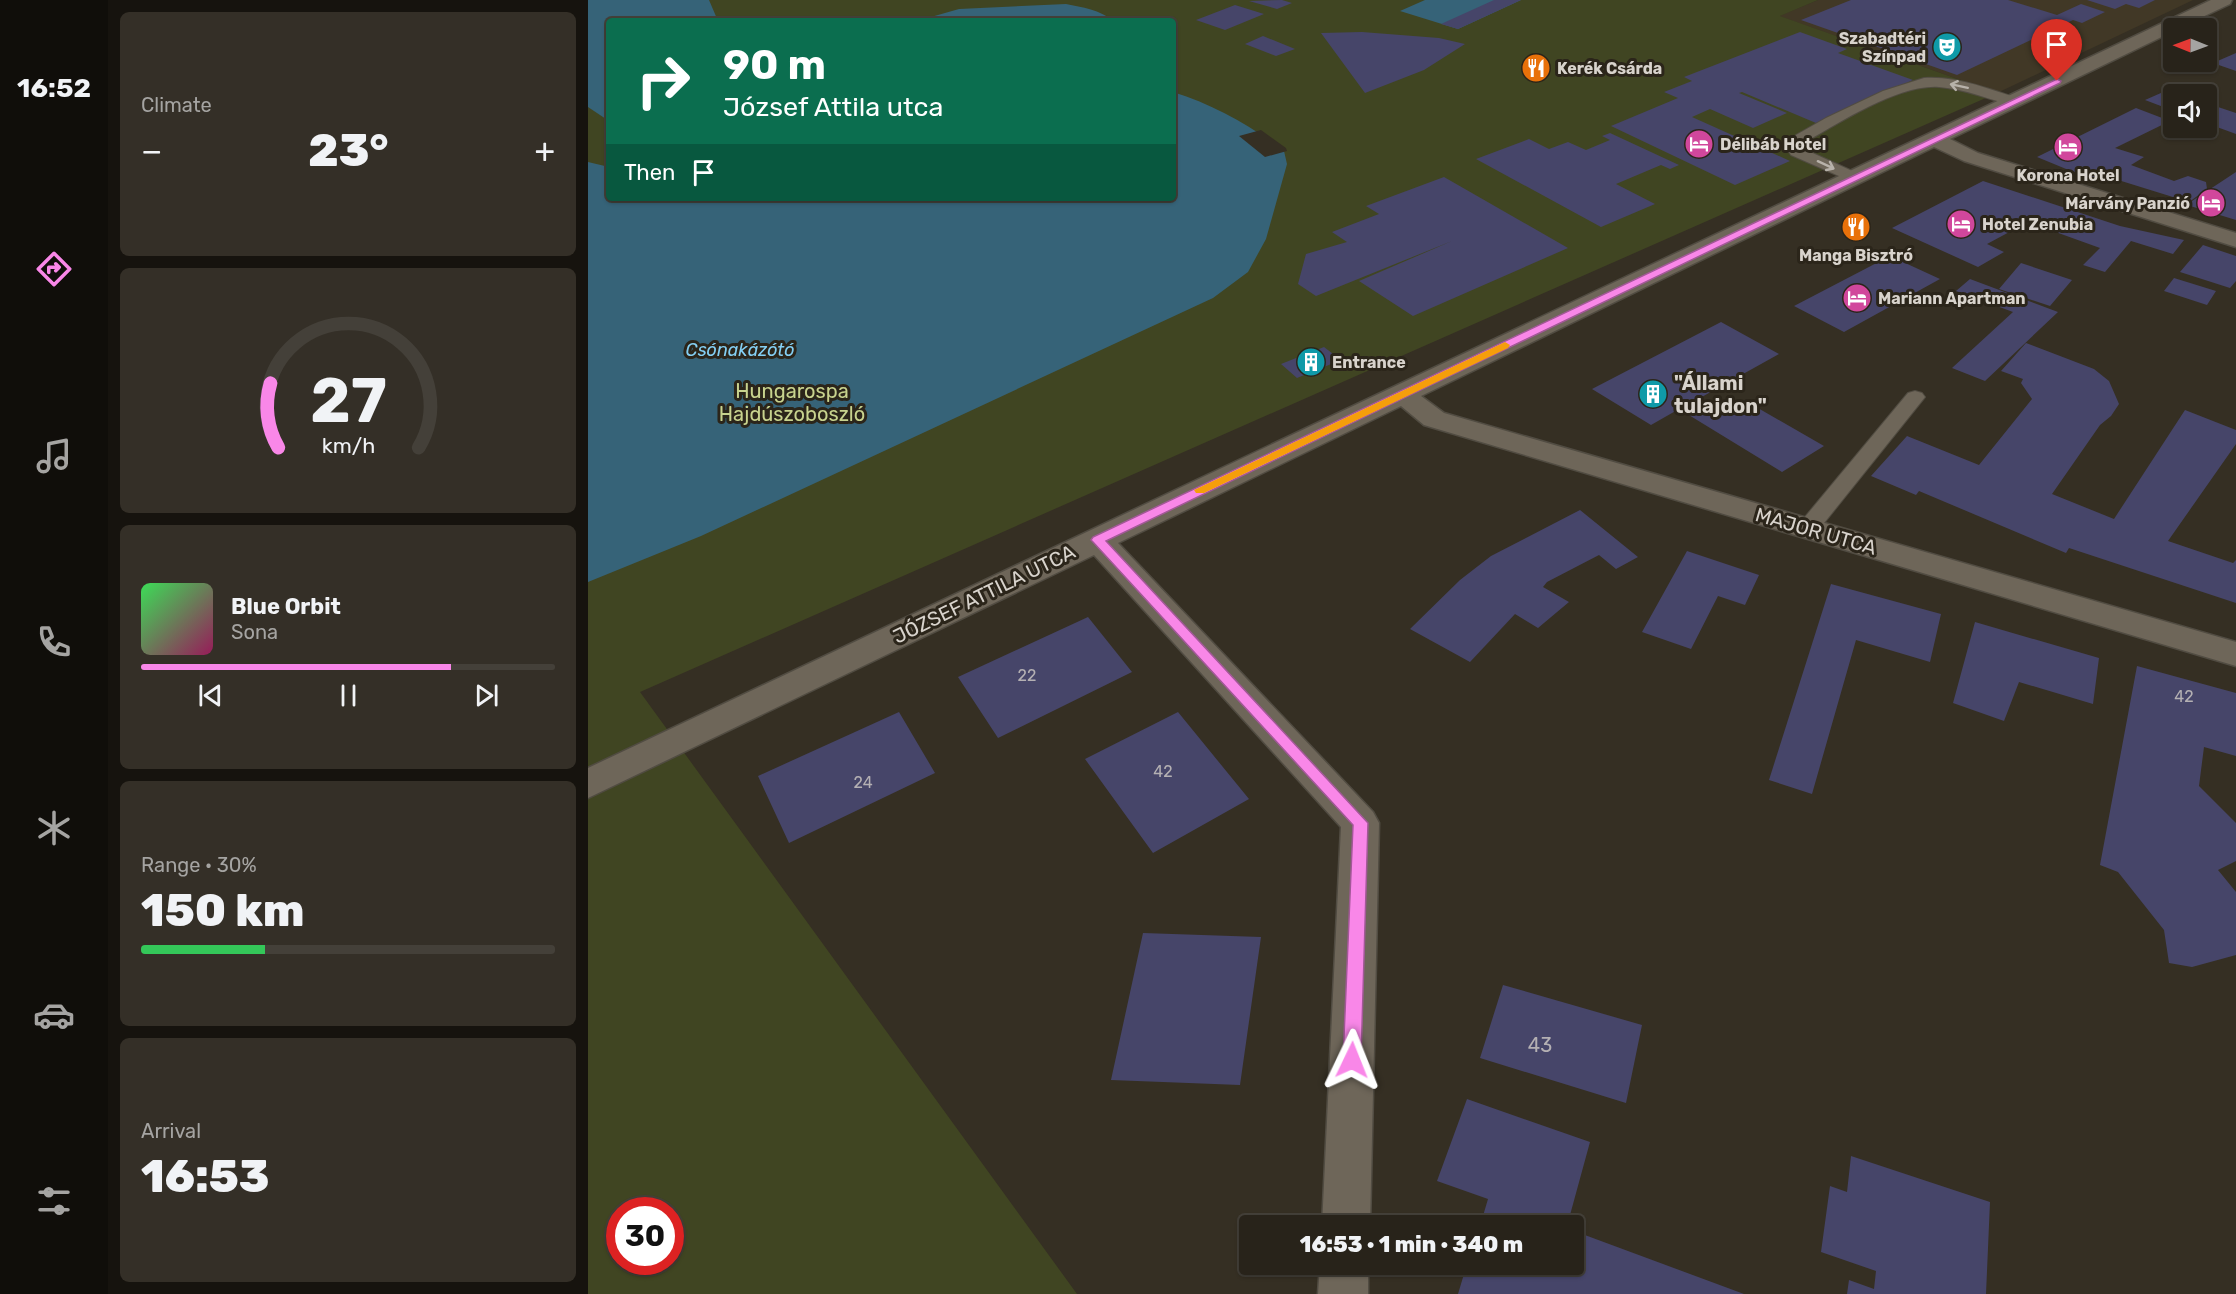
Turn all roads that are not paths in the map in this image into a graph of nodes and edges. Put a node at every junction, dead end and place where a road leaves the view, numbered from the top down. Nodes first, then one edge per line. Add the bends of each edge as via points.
1 (2224, 0) edge
2 (2015, 102) junction
3 (1935, 140) junction
4 (1855, 178) junction
5 (2236, 240) edge
6 (1402, 394) junction
7 (1915, 397) dead end
8 (1808, 528) junction
9 (1097, 540) junction
10 (2236, 654) edge
11 (588, 784) edge
12 (1346, 1215) edge
13 (1344, 1275) edge
14 (1343, 1294) edge

1 - 2 street, JÓZSEF ATTILA UTCA
2 - 3 street, JÓZSEF ATTILA UTCA
2 -> 4 lane via 1936,82 1910,87 1860,107 1802,138 1797,152
3 - 4 street, JÓZSEF ATTILA UTCA
3 - 5 street via 1971,157
4 - 6 street, JÓZSEF ATTILA UTCA
6 - 8 street, MAJOR UTCA via 1434,419
6 - 9 street, JÓZSEF ATTILA UTCA
7 - 8 lane
8 - 10 street, MAJOR UTCA
9 - 11 street, JÓZSEF ATTILA UTCA
9 - 12 street via 1360,823
13 - 14 street

